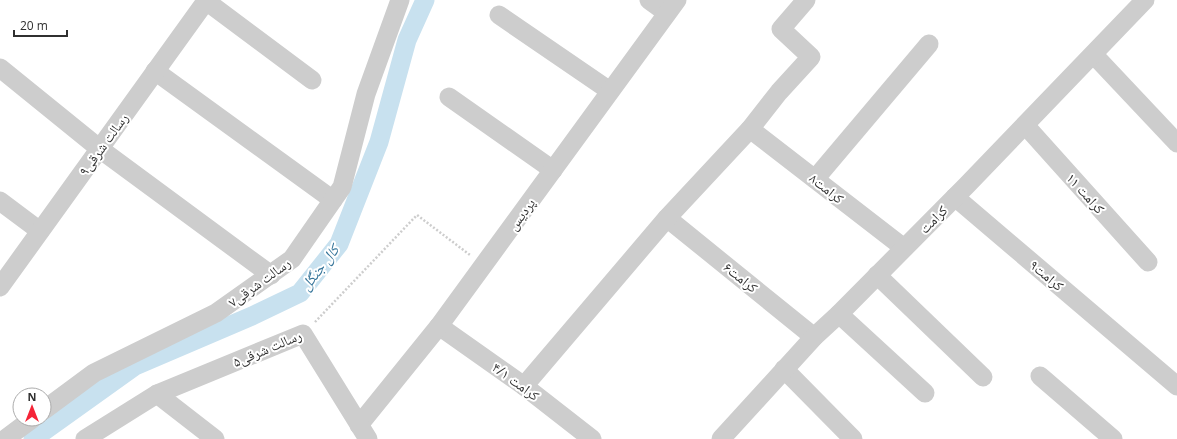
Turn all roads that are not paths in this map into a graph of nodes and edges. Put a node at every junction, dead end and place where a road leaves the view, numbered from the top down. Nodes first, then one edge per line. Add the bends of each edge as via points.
1 (400, 0) edge
2 (649, 0) edge
3 (806, 0) edge
4 (1145, 0) edge
5 (672, 7) edge
6 (499, 15) dead end
7 (929, 44) dead end
8 (1094, 55) junction
9 (0, 68) edge
10 (155, 71) junction
11 (312, 80) dead end
12 (610, 91) junction
13 (449, 96) dead end
14 (1025, 125) junction
15 (750, 129) junction
16 (1177, 143) edge
17 (100, 149) junction
18 (553, 170) junction
19 (815, 179) junction
20 (954, 197) junction
21 (333, 200) junction
22 (0, 201) edge
23 (667, 218) junction
24 (40, 232) junction
25 (904, 248) junction
26 (1148, 262) dead end
27 (270, 275) junction
28 (878, 275) junction
29 (0, 287) edge
30 (839, 314) junction
31 (439, 326) junction
32 (814, 336) junction
33 (784, 369) junction
34 (1040, 376) dead end
35 (983, 377) dead end
36 (524, 386) junction
37 (1177, 386) edge
38 (925, 393) dead end
39 (157, 394) junction
40 (52, 404) edge
41 (21, 427) edge
42 (364, 432) edge
43 (5, 439) edge
44 (85, 439) edge
45 (215, 439) edge
46 (592, 439) edge
47 (720, 439) edge
48 (853, 439) edge
49 (1113, 439) edge

1 - 21 street, رسالت شرقی۷ via 366,94 342,187
2 - 5 street
3 - 15 street via 781,29 811,57
4 - 8 street, کرامت
5 - 12 street, پردیس
6 - 12 street
7 - 19 street
8 - 14 street, کرامت
8 - 16 street
9 - 17 street
10 - 11 street, رسالت شرقی۹ via 206,2
10 - 17 street, رسالت شرقی۹
10 - 21 street
12 - 18 street, پردیس
13 - 18 street
14 - 20 street, کرامت
14 - 26 street, کرامت ۱۱
15 - 19 street, کرامت۸
15 - 23 street
17 - 24 street, رسالت شرقی۹
17 - 27 street
18 - 31 street, پردیس
19 - 25 street, کرامت۸
20 - 25 street, کرامت
20 - 37 street, کرامت۹
21 - 27 street, رسالت شرقی۷ via 292,259
22 - 24 street
23 - 32 street, کرامت۶
23 - 36 street
24 - 29 street, رسالت شرقی۹
25 - 28 street, کرامت
27 - 40 street, رسالت شرقی۷ via 216,313 94,373
28 - 30 street, کرامت
28 - 35 street
30 - 32 street, کرامت
30 - 38 street
31 - 36 street, کرامت ۴/۱
31 - 42 street, پردیس
32 - 33 street, کرامت
33 - 47 street, کرامت
33 - 48 street
34 - 49 street
36 - 46 street, کرامت ۴/۱
39 - 42 street, رسالت شرقی۵ via 303,334
39 - 44 street, رسالت شرقی۵
39 - 45 street
41 - 43 street

